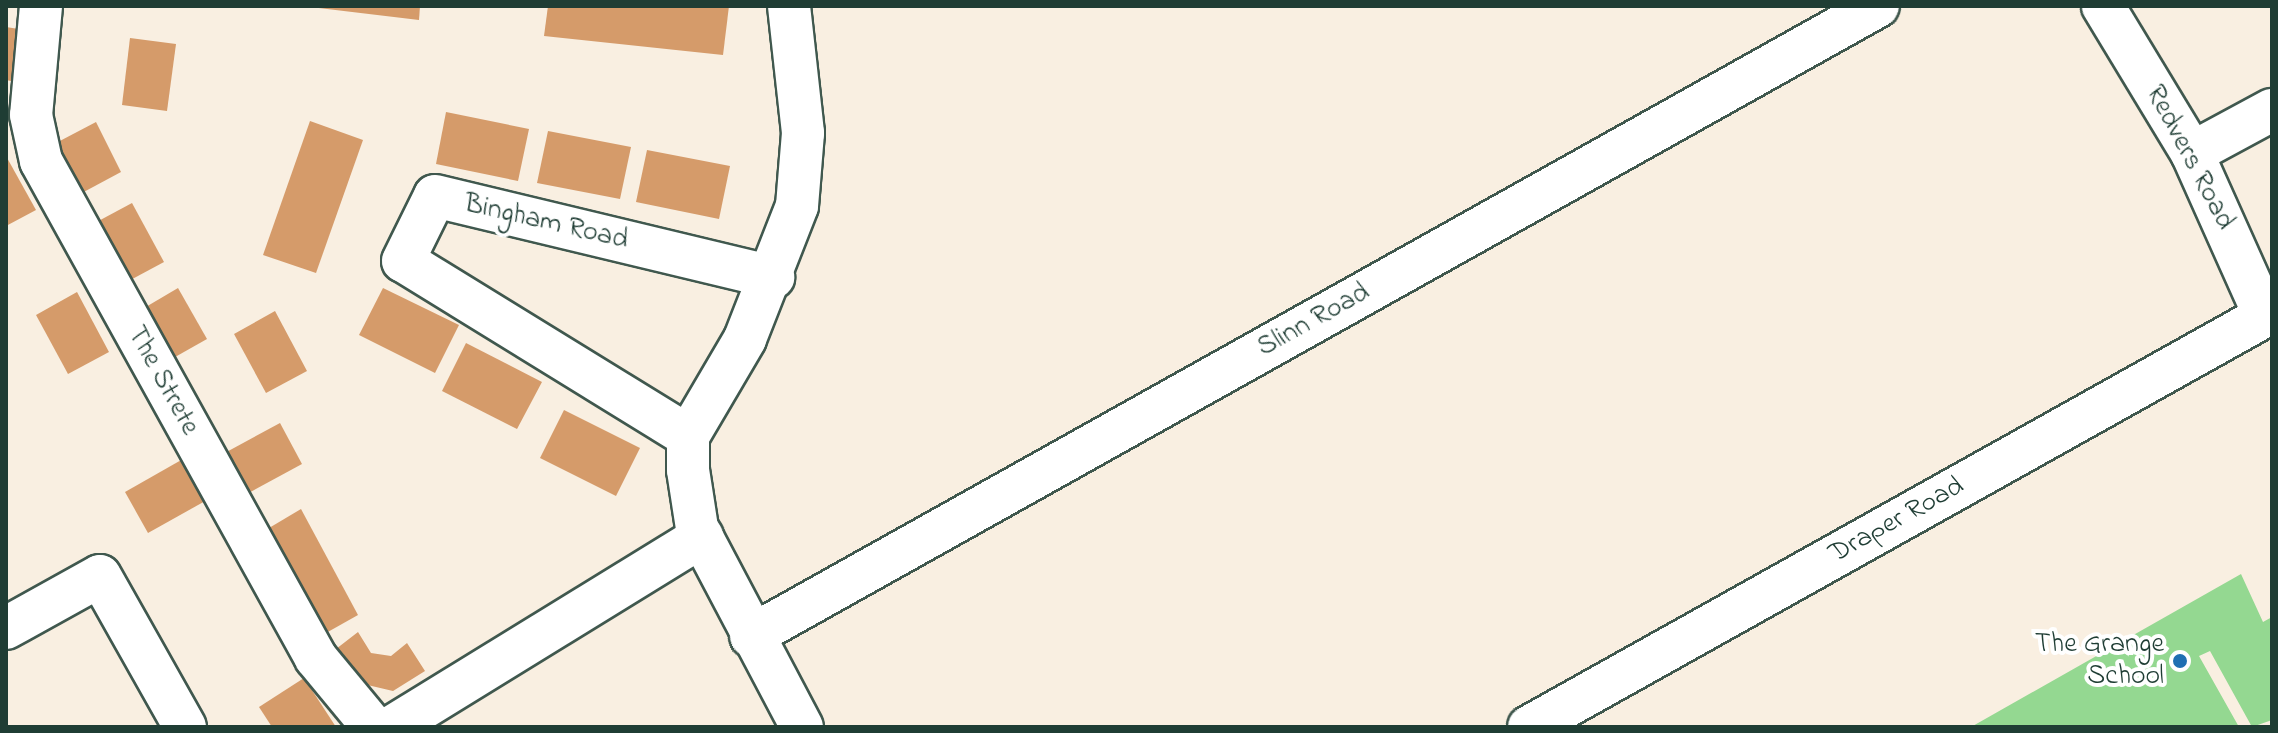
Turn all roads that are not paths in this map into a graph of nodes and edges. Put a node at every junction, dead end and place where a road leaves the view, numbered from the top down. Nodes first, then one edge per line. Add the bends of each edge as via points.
1 (41, 6) edge
2 (789, 6) edge
3 (1878, 6) edge
4 (2103, 6) edge
5 (2272, 110) edge
6 (2192, 153) junction
7 (773, 277) junction
8 (2269, 314) edge
9 (688, 436) junction
10 (702, 536) junction
11 (6, 628) edge
12 (751, 636) junction
13 (185, 727) edge
14 (373, 727) edge
15 (392, 727) edge
16 (802, 727) edge
17 (1529, 727) edge

1 - 14 street, The Strete via 31,115 41,161 316,658
2 - 7 street via 802,167
3 - 12 street, Slinn Road
4 - 6 street, Redvers Road
5 - 6 street
6 - 8 street, Redvers Road
7 - 9 street
7 - 9 street, Bingham Road via 435,196 403,261
8 - 17 street, Draper Road
9 - 10 street via 689,500
10 - 12 street
10 - 15 street
11 - 13 street via 100,576
12 - 16 street

